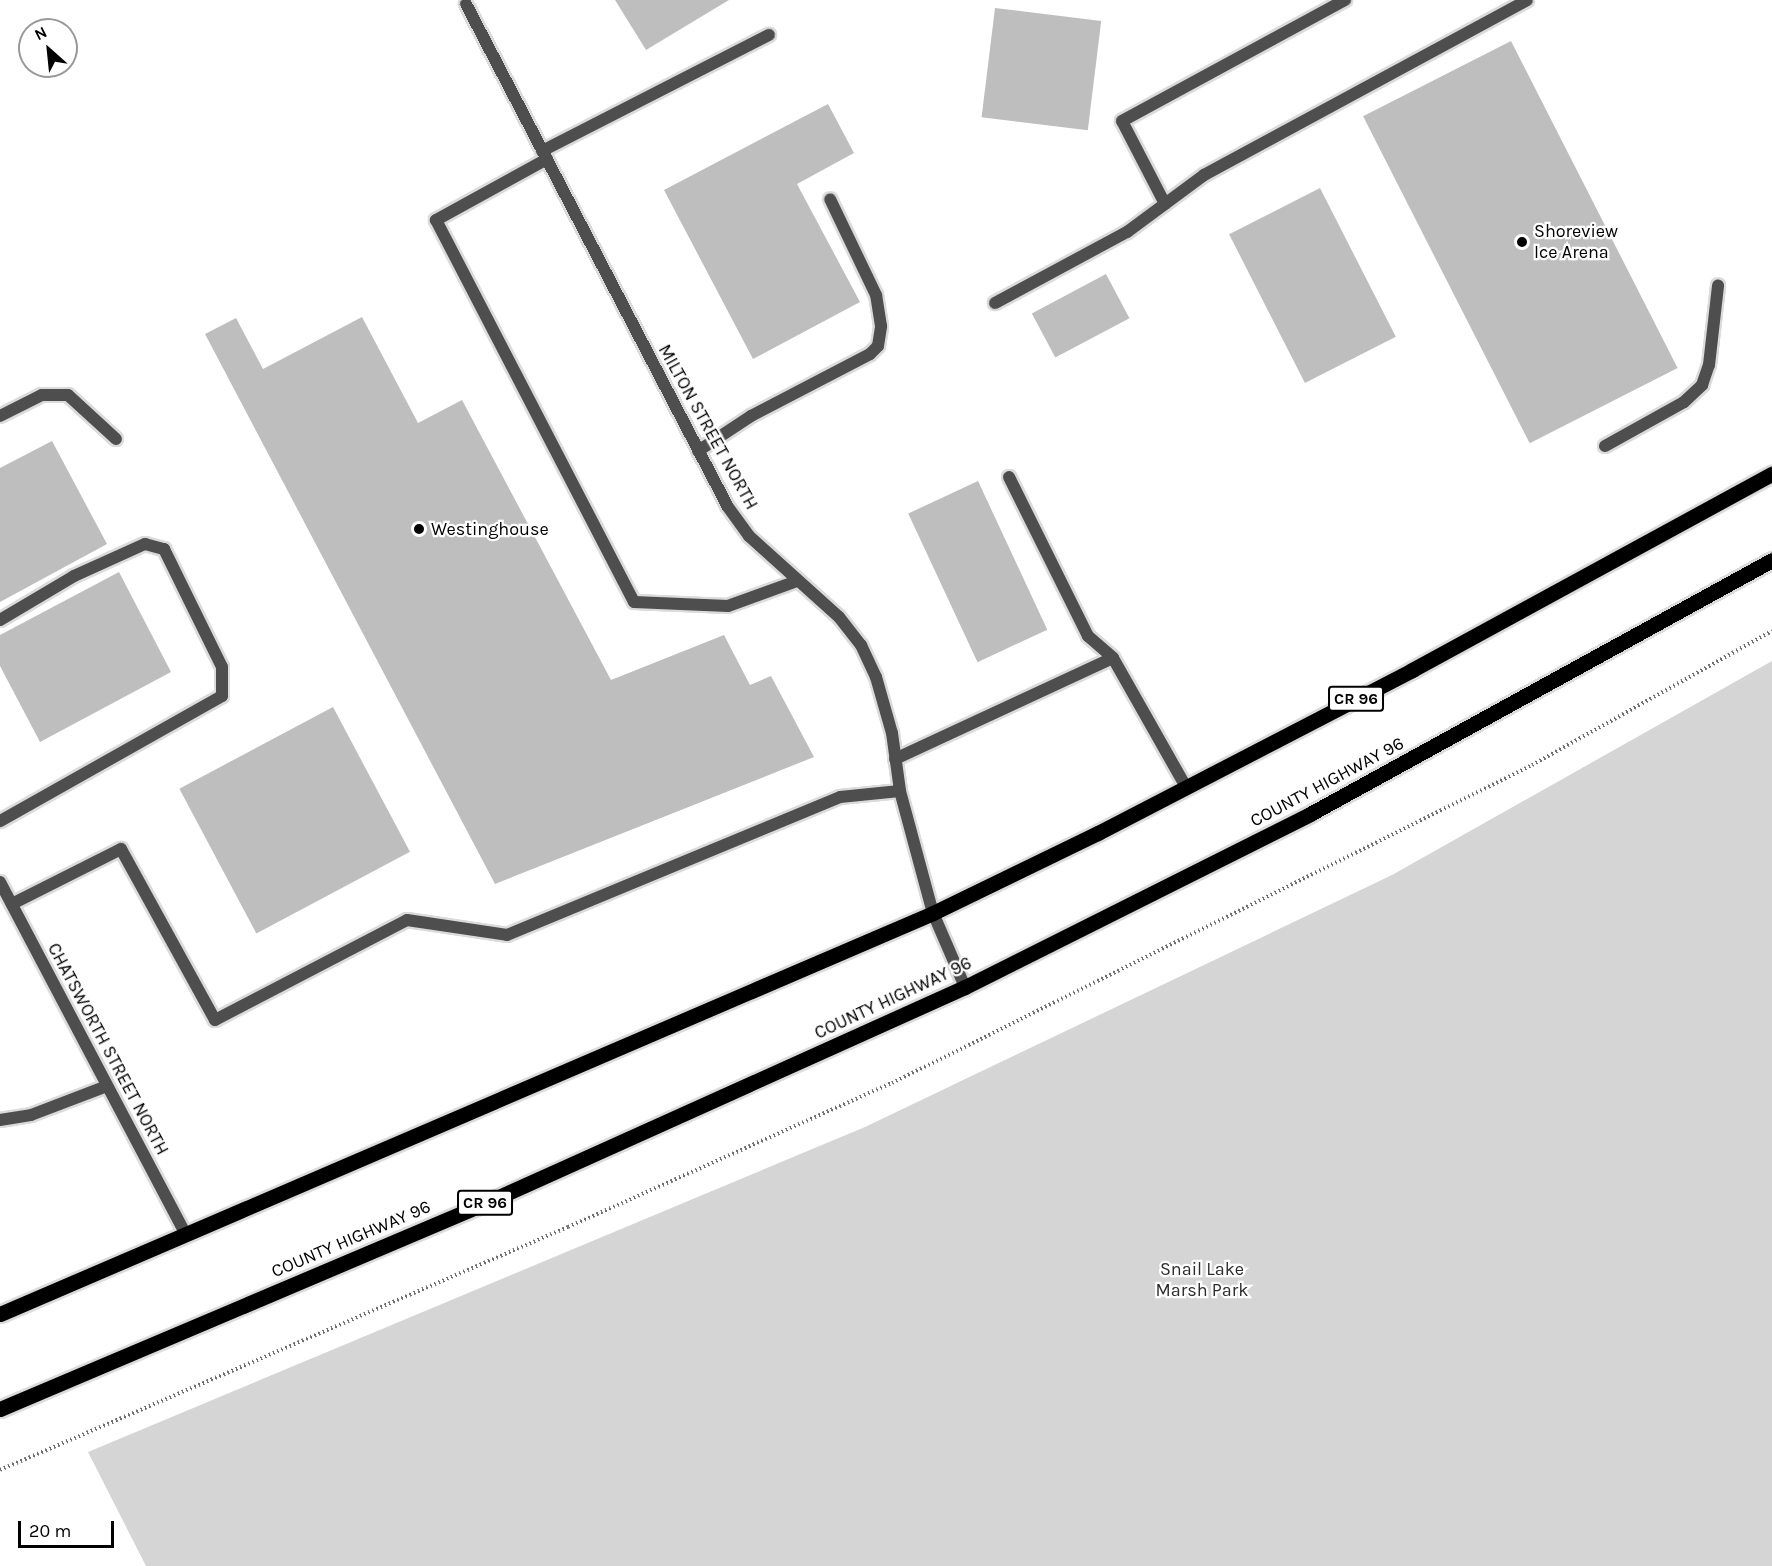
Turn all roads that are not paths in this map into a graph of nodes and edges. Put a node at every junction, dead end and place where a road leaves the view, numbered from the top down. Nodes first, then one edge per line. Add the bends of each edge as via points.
1 (1345, 0) edge
2 (1527, 0) edge
3 (466, 4) dead end
4 (769, 35) dead end
5 (544, 155) junction
6 (830, 199) dead end
7 (1165, 204) junction
8 (1718, 286) dead end
9 (995, 303) dead end
10 (0, 416) edge
11 (116, 439) dead end
12 (1605, 446) dead end
13 (698, 451) junction
14 (1772, 474) edge
15 (1009, 477) dead end
16 (1772, 560) edge
17 (797, 581) junction
18 (0, 620) edge
19 (1113, 658) junction
20 (896, 759) junction
21 (1186, 787) junction
22 (900, 791) junction
23 (0, 821) edge
24 (0, 882) edge
25 (12, 904) junction
26 (933, 913) junction
27 (965, 987) junction
28 (107, 1086) junction
29 (0, 1120) edge
30 (185, 1233) junction
31 (0, 1314) edge
32 (0, 1409) edge

1 - 7 street via 1122,121
2 - 7 street via 1204,175
3 - 5 street, MILTON STREET NORTH
4 - 5 street
5 - 13 street, MILTON STREET NORTH
5 - 17 street via 436,220 634,602 728,606
6 - 13 street via 876,295 881,326 878,346 870,354 751,416
7 - 9 street via 1127,232
8 - 12 street via 1709,365 1702,385 1683,402
10 - 11 street via 42,395 68,395
13 - 17 street, MILTON STREET NORTH via 728,507 749,536
14 - 21 main road, CR 96 via 1534,606
15 - 19 street via 1088,636
16 - 27 main road, COUNTY HIGHWAY 96 / CR 96 via 1310,814
17 - 20 street, MILTON STREET NORTH via 839,617 861,645 876,677
18 - 23 street via 74,576 145,544 164,549 222,667 222,696
19 - 20 street
19 - 21 street
20 - 22 street, MILTON STREET NORTH
21 - 26 main road, CR 96
22 - 25 street via 840,797 507,935 406,920 215,1020 121,849
22 - 26 street, MILTON STREET NORTH
24 - 25 street, CHATSWORTH STREET NORTH
25 - 28 street, CHATSWORTH STREET NORTH
26 - 27 street, MILTON STREET NORTH
26 - 30 main road, CR 96
27 - 32 main road, COUNTY HIGHWAY 96 / CR 96 via 481,1205
28 - 29 street via 31,1115
28 - 30 street, CHATSWORTH STREET NORTH
30 - 31 main road, CR 96

